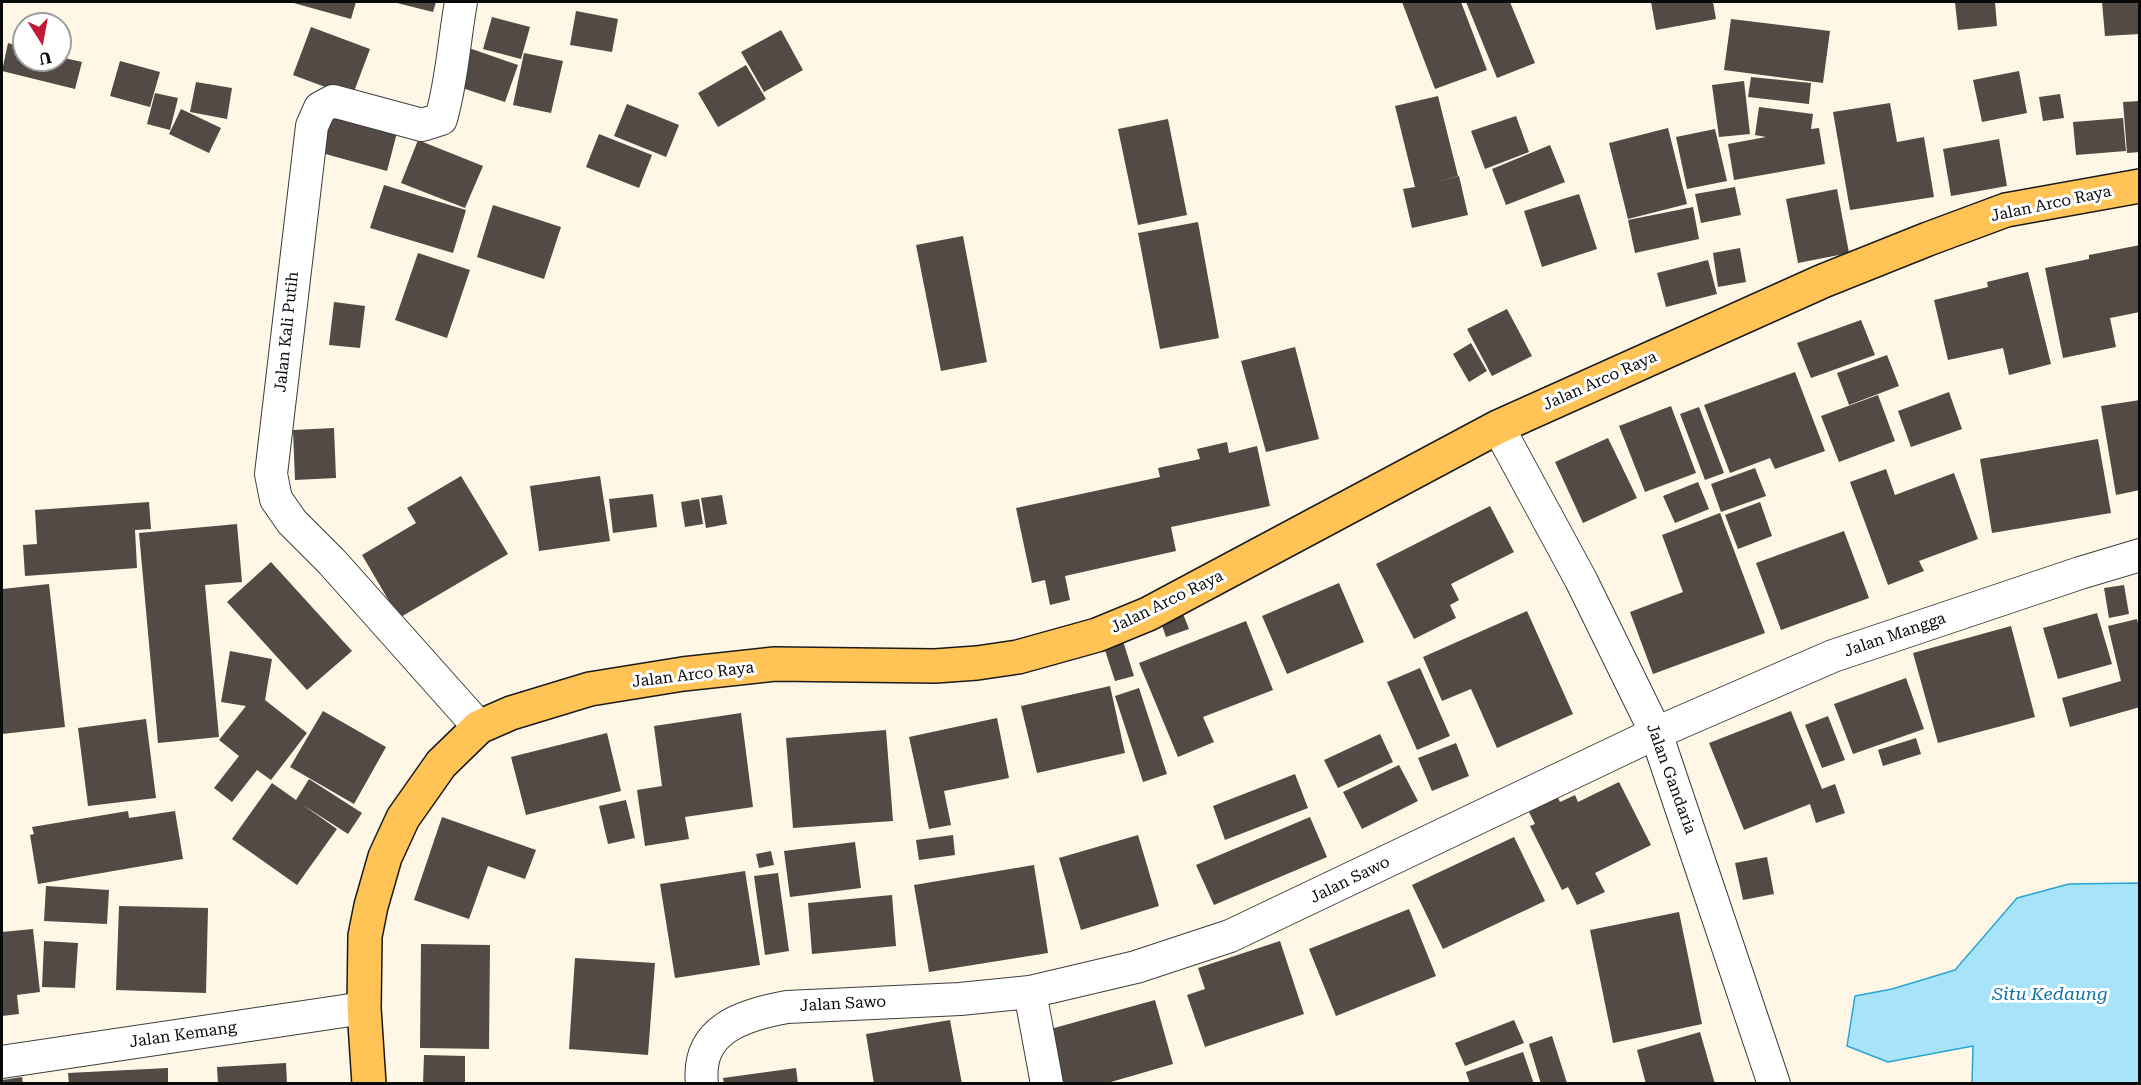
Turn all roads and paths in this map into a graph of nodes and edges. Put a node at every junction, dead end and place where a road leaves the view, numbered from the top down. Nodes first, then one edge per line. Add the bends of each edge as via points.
1 (461, 2) edge
2 (2139, 186) edge
3 (1498, 427) junction
4 (2139, 555) edge
5 (479, 727) junction
6 (1656, 733) junction
7 (1030, 992) junction
8 (364, 1008) junction
9 (2, 1062) edge
10 (369, 1083) edge
11 (702, 1083) edge
12 (1047, 1083) edge
13 (1774, 1083) edge

1 - 5 street, Jalan Kali Putih via 441,119 422,125 333,101 320,108 312,126 271,474 276,499 292,522
2 - 3 main road, Jalan Arco Raya via 2006,210 1928,239 1823,281
3 - 5 main road, Jalan Arco Raya via 1148,614 1062,645 977,663 775,664 684,674 590,689
3 - 6 street, Jalan Gandaria via 1581,580
4 - 6 street, Jalan Mangga via 1833,656
5 - 8 main road, Jalan Arco Raya via 441,764 403,818 385,857 365,936
6 - 7 street, Jalan Sawo via 1230,936 1136,967
6 - 13 street, Jalan Gandaria
7 - 11 street, Jalan Sawo via 764,1011 737,1021 718,1033 705,1048 700,1069
7 - 12 street
8 - 9 street, Jalan Kemang
8 - 10 main road, Jalan Arco Raya

